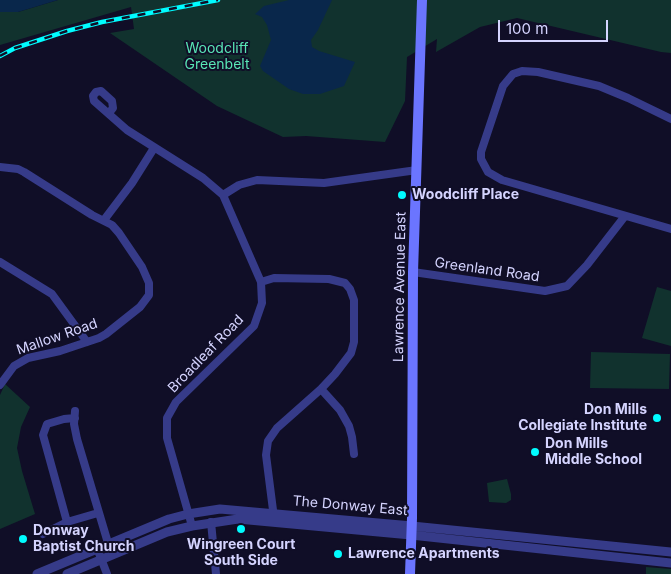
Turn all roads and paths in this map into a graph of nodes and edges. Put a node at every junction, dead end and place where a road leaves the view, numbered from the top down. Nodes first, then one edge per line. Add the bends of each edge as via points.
1 (422, 0) edge
2 (109, 113) dead end
3 (671, 119) edge
4 (154, 148) junction
5 (0, 167) edge
6 (416, 170) junction
7 (223, 195) junction
8 (624, 216) junction
9 (104, 220) junction
10 (671, 229) edge
11 (0, 262) edge
12 (413, 272) junction
13 (261, 282) junction
14 (87, 342) junction
15 (0, 366) edge
16 (8, 372) junction
17 (0, 386) edge
18 (321, 389) junction
19 (354, 454) dead end
20 (98, 513) junction
21 (188, 514) junction
22 (274, 517) junction
23 (67, 522) junction
24 (211, 522) junction
25 (192, 526) junction
26 (412, 531) junction
27 (43, 534) dead end
28 (544, 539) junction
29 (108, 543) junction
30 (620, 547) junction
31 (98, 548) junction
32 (542, 550) junction
33 (671, 552) edge
34 (619, 558) junction
35 (102, 559) junction
36 (671, 563) edge
37 (37, 574) edge
38 (66, 574) edge
39 (107, 574) edge
40 (216, 574) edge
41 (410, 574) edge

1 - 6 main road, Lawrence Avenue East
2 - 4 street, Broadleaf Road
3 - 8 street via 599,86 538,72 513,74 503,86 481,152 488,172 502,180
4 - 7 street, Broadleaf Road via 203,178
4 - 9 street
5 - 9 street via 24,172
6 - 7 street via 324,183 257,180 239,185
6 - 12 main road, Lawrence Avenue East
7 - 13 street, Broadleaf Road
8 - 10 street
8 - 12 street, Greenland Road via 567,286 545,292
9 - 14 street, Mallow Road via 119,233 142,267 149,283 149,295 140,307 106,334
11 - 14 street via 52,294
12 - 26 main road, Lawrence Avenue East
13 - 18 street via 274,278 319,278 345,283 350,289 354,300 354,342 346,360
13 - 21 street, Broadleaf Road via 262,303 254,326 176,402 167,418 167,438
14 - 16 street, Mallow Road via 28,358
15 - 16 street
16 - 17 street, Mallow Road
18 - 19 street via 349,426
18 - 22 street via 277,428 268,441 266,455
20 - 23 street
20 - 23 street via 77,440 75,415 48,424 43,435
20 - 29 street
21 - 22 street, The Donway East via 220,510
21 - 25 street, Broadleaf Road
21 - 29 street, The Donway East
22 - 24 street, The Donway East
22 - 26 street, The Donway East
23 - 27 street
24 - 25 street, The Donway East
24 - 40 street
25 - 35 street, The Donway East via 167,532
26 - 28 street, The Donway East
26 - 32 street, The Donway East
26 - 41 main road, Lawrence Avenue East
28 - 30 street, The Donway East
28 - 32 street
29 - 31 street, The Donway East
30 - 33 street, The Donway East
30 - 34 street
31 - 35 street
31 - 37 street, The Donway East
32 - 34 street, The Donway East
34 - 36 street, The Donway East
35 - 38 street, The Donway East
35 - 39 street

